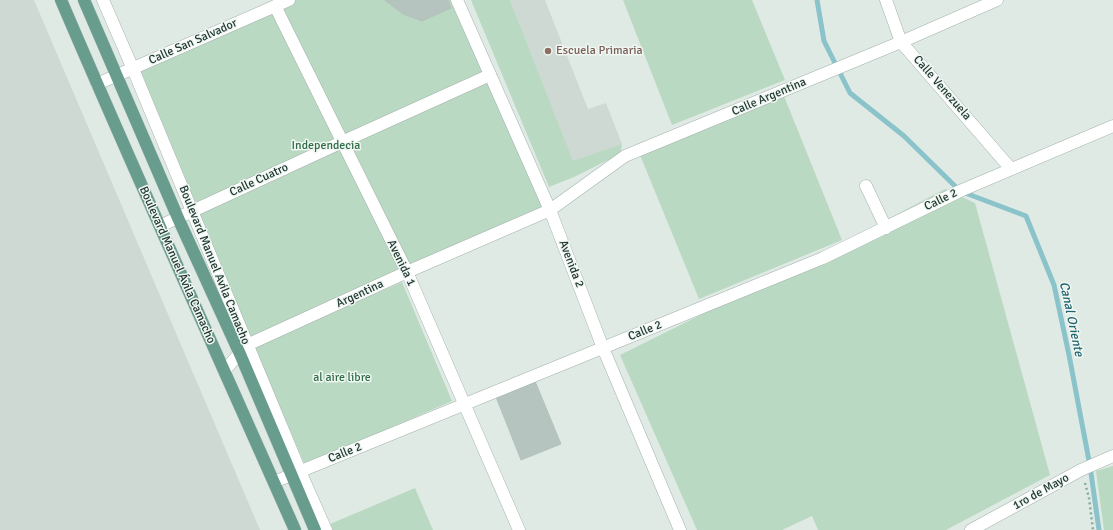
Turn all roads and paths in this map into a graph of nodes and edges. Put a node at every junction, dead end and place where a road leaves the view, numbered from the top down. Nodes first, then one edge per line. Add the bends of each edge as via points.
1 (62, 0) edge
2 (84, 0) edge
3 (103, 0) edge
4 (289, 0) edge
5 (457, 0) edge
6 (886, 0) edge
7 (997, 0) edge
8 (274, 3) edge
9 (901, 42) junction
10 (133, 69) junction
11 (490, 75) junction
12 (116, 76) junction
13 (97, 84) junction
14 (1113, 126) edge
15 (342, 142) junction
16 (1011, 169) junction
17 (866, 186) dead end
18 (550, 210) junction
19 (192, 211) junction
20 (178, 218) junction
21 (160, 226) junction
22 (886, 228) junction
23 (407, 272) junction
24 (603, 348) junction
25 (243, 350) junction
26 (224, 371) junction
27 (465, 404) junction
28 (1113, 456) edge
29 (1081, 470) junction
30 (296, 473) junction
31 (274, 482) junction
32 (295, 530) edge
33 (315, 530) edge
34 (326, 530) edge
35 (519, 530) edge
36 (680, 530) edge
37 (971, 530) edge
38 (1093, 530) edge

1 - 13 main road, Boulevard Manuel Ávila Camacho
2 - 12 main road, Boulevard Manuel Ávila Camacho
3 - 10 street, Boulevard Manuel Avila Camacho
4 - 8 street, Calle San Salvador
5 - 11 street, Avenida 2
6 - 9 street, Calle Venezuela
7 - 9 street, Calle Argentina
8 - 10 street, Calle San Salvador
8 - 15 street, Avenida 1
9 - 16 street, Calle Venezuela
9 - 18 street, Calle Argentina via 625,156
10 - 12 street, Calle San Salvador
10 - 19 street, Boulevard Manuel Avila Camacho
11 - 15 street, Calle Cuatro
11 - 18 street, Avenida 2
12 - 13 street, Calle San Salvador
12 - 20 main road, Boulevard Manuel Ávila Camacho
13 - 21 main road, Boulevard Manuel Ávila Camacho
14 - 16 street, Calle 2
15 - 19 street, Calle Cuatro
15 - 23 street, Avenida 1
16 - 22 street, Calle 2
17 - 22 street
18 - 23 street, Argentina
18 - 24 street, Avenida 2
19 - 20 street, Calle Cuatro
19 - 25 street, Boulevard Manuel Avila Camacho
20 - 21 street, Calle Cuatro
20 - 25 main road, Boulevard Manuel Ávila Camacho
21 - 26 main road, Boulevard Manuel Ávila Camacho
22 - 24 street, Calle 2 via 823,258
23 - 25 street, Argentina
23 - 27 street, Avenida 1
24 - 27 street, Calle 2
24 - 36 street, Avenida 2
25 - 26 street, Argentina
25 - 30 main road, Boulevard Manuel Ávila Camacho
26 - 31 main road, Boulevard Manuel Ávila Camacho
27 - 30 street, Calle 2
27 - 35 street, Avenida 1
28 - 29 street, 1ro de Mayo
29 - 37 street, 1ro de Mayo
29 - 38 path via 1089,498
30 - 31 street, Calle 2
30 - 33 main road, Boulevard Manuel Ávila Camacho
30 - 34 street
31 - 32 main road, Boulevard Manuel Ávila Camacho

